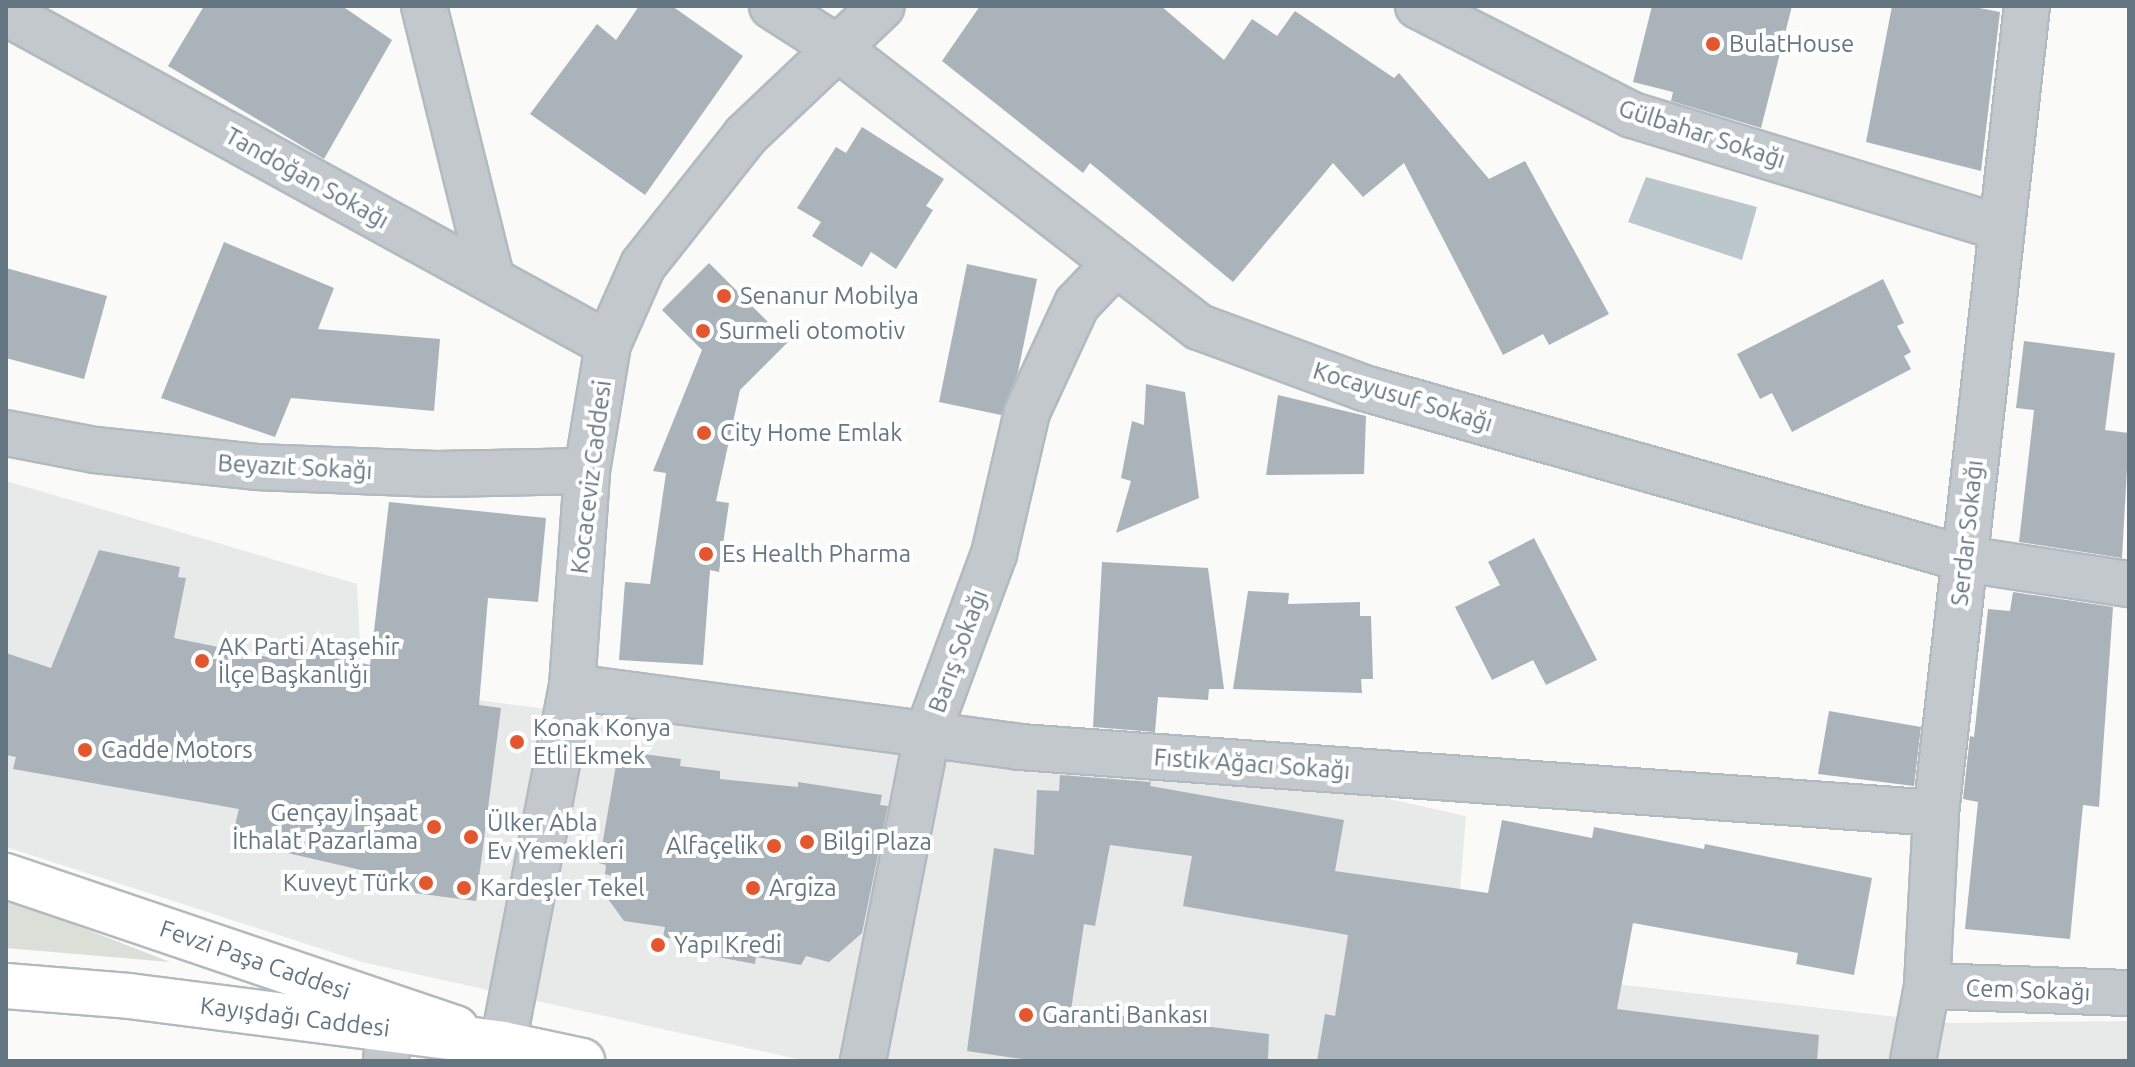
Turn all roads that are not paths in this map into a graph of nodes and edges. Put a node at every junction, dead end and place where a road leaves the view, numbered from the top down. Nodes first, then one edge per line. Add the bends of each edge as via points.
1 (424, 6) edge
2 (772, 6) edge
3 (882, 6) edge
4 (1418, 6) edge
5 (2027, 6) edge
6 (6, 13) edge
7 (839, 49) junction
8 (1999, 227) junction
9 (1114, 265) junction
10 (492, 280) junction
11 (608, 344) junction
12 (6, 433) edge
13 (587, 471) junction
14 (1965, 559) junction
15 (2129, 584) edge
16 (572, 687) junction
17 (927, 735) junction
18 (1936, 813) junction
19 (6, 876) edge
20 (6, 986) edge
21 (1927, 986) junction
22 (2129, 993) edge
23 (503, 1044) junction
24 (388, 1045) edge
25 (582, 1061) edge
26 (863, 1061) edge
27 (1913, 1061) edge

1 - 10 street
2 - 7 street, Kocayusuf Sokağı
3 - 7 street, Kocaceviz Caddesi
4 - 8 street, Gülbahar Sokağı via 1632,115
5 - 8 street, Serdar Sokağı
6 - 10 street, Tandoğan Sokağı
7 - 9 street, Kocayusuf Sokağı
7 - 11 street, Kocaceviz Caddesi via 746,135 643,265
8 - 14 street, Serdar Sokağı
9 - 14 street, Kocayusuf Sokağı via 1199,327 1364,388
9 - 17 street, Barış Sokağı via 1077,304 1027,412 994,554
10 - 11 street, Tandoğan Sokağı
11 - 13 street, Kocaceviz Caddesi
12 - 13 street, Beyazıt Sokağı via 95,450 256,467 436,474
13 - 16 street, Kocaceviz Caddesi
14 - 15 street, Kocayusuf Sokağı
14 - 18 street, Serdar Sokağı
16 - 17 street, Fıstık Ağacı Sokağı
16 - 23 street, Kocaceviz Caddesi
17 - 18 street, Fıstık Ağacı Sokağı via 1020,747
17 - 26 street, Barış Sokağı
18 - 21 street, Serdar Sokağı
19 - 23 main road, Fevzi Paşa Caddesi
20 - 24 main road, Kayışdağı Caddesi via 129,996
21 - 22 street, Cem Sokağı
21 - 27 street, Serdar Sokağı
23 - 24 main road, Kayışdağı Caddesi
23 - 25 main road, Kayışdağı Caddesi

